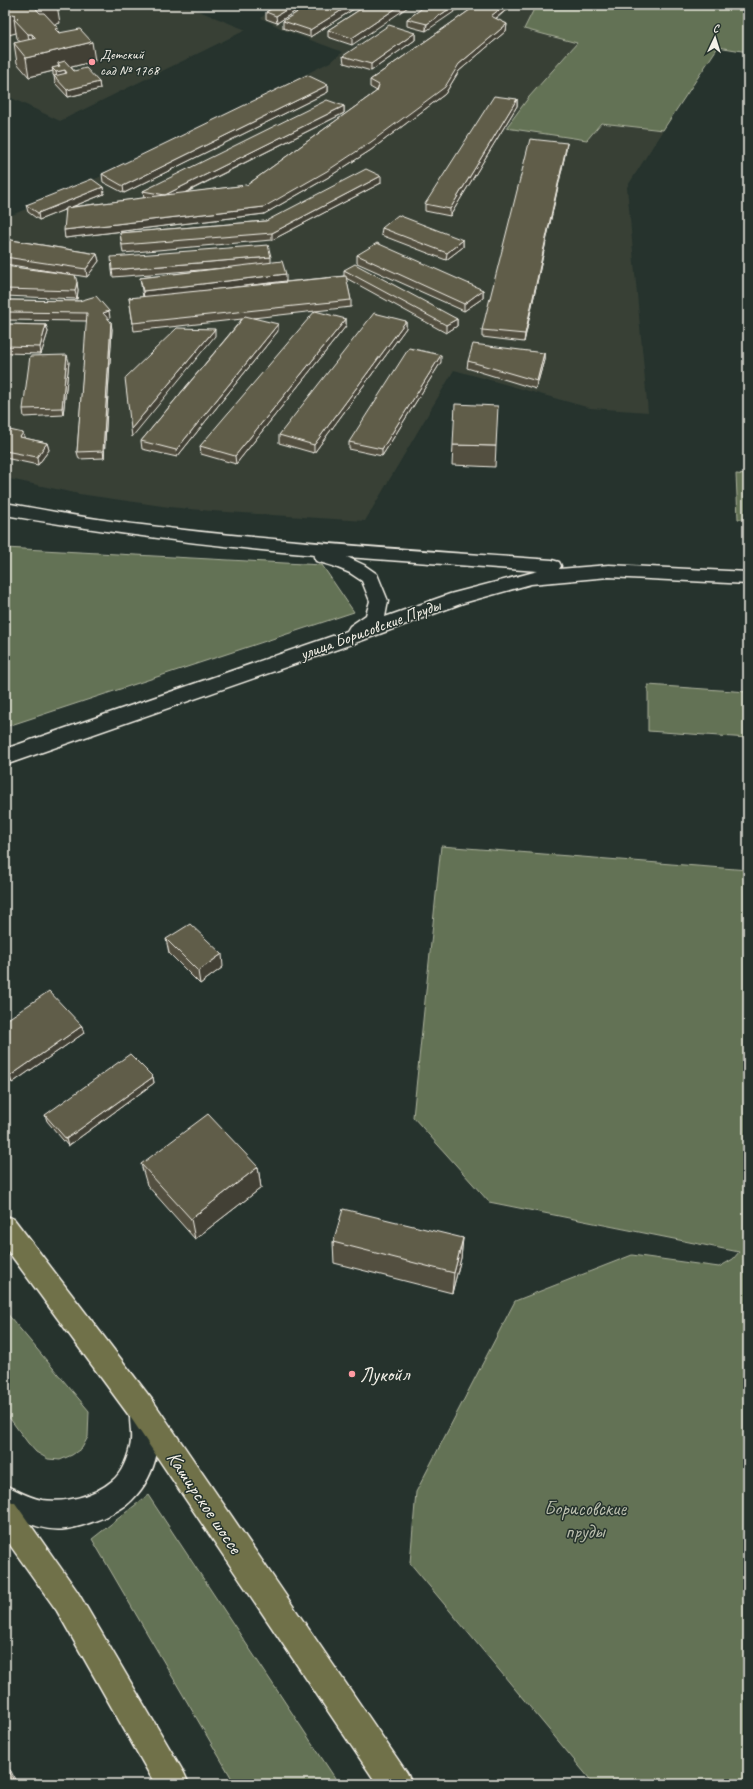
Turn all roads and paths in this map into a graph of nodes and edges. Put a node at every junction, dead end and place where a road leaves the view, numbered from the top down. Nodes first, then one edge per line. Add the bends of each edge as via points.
1 (5, 510) edge
2 (273, 545) junction
3 (609, 571) junction
4 (748, 578) edge
5 (348, 638) junction
6 (5, 757) edge
7 (5, 1227) edge
8 (143, 1411) junction
9 (5, 1499) edge
10 (5, 1513) edge
11 (172, 1784) edge
12 (396, 1784) edge

1 - 2 main road via 124,530 203,540
2 - 3 main road
2 - 5 main road via 339,561 370,578 379,601 375,618
3 - 4 main road, улица Борисовские Пруды
3 - 5 main road, улица Борисовские Пруды via 517,581 457,598
5 - 6 main road, улица Борисовские Пруды
7 - 8 main road, Каширское шоссе
8 - 9 main road via 145,1444 138,1470 122,1491 95,1507 66,1515 41,1514
8 - 12 main road, Каширское шоссе
10 - 11 main road via 67,1601

